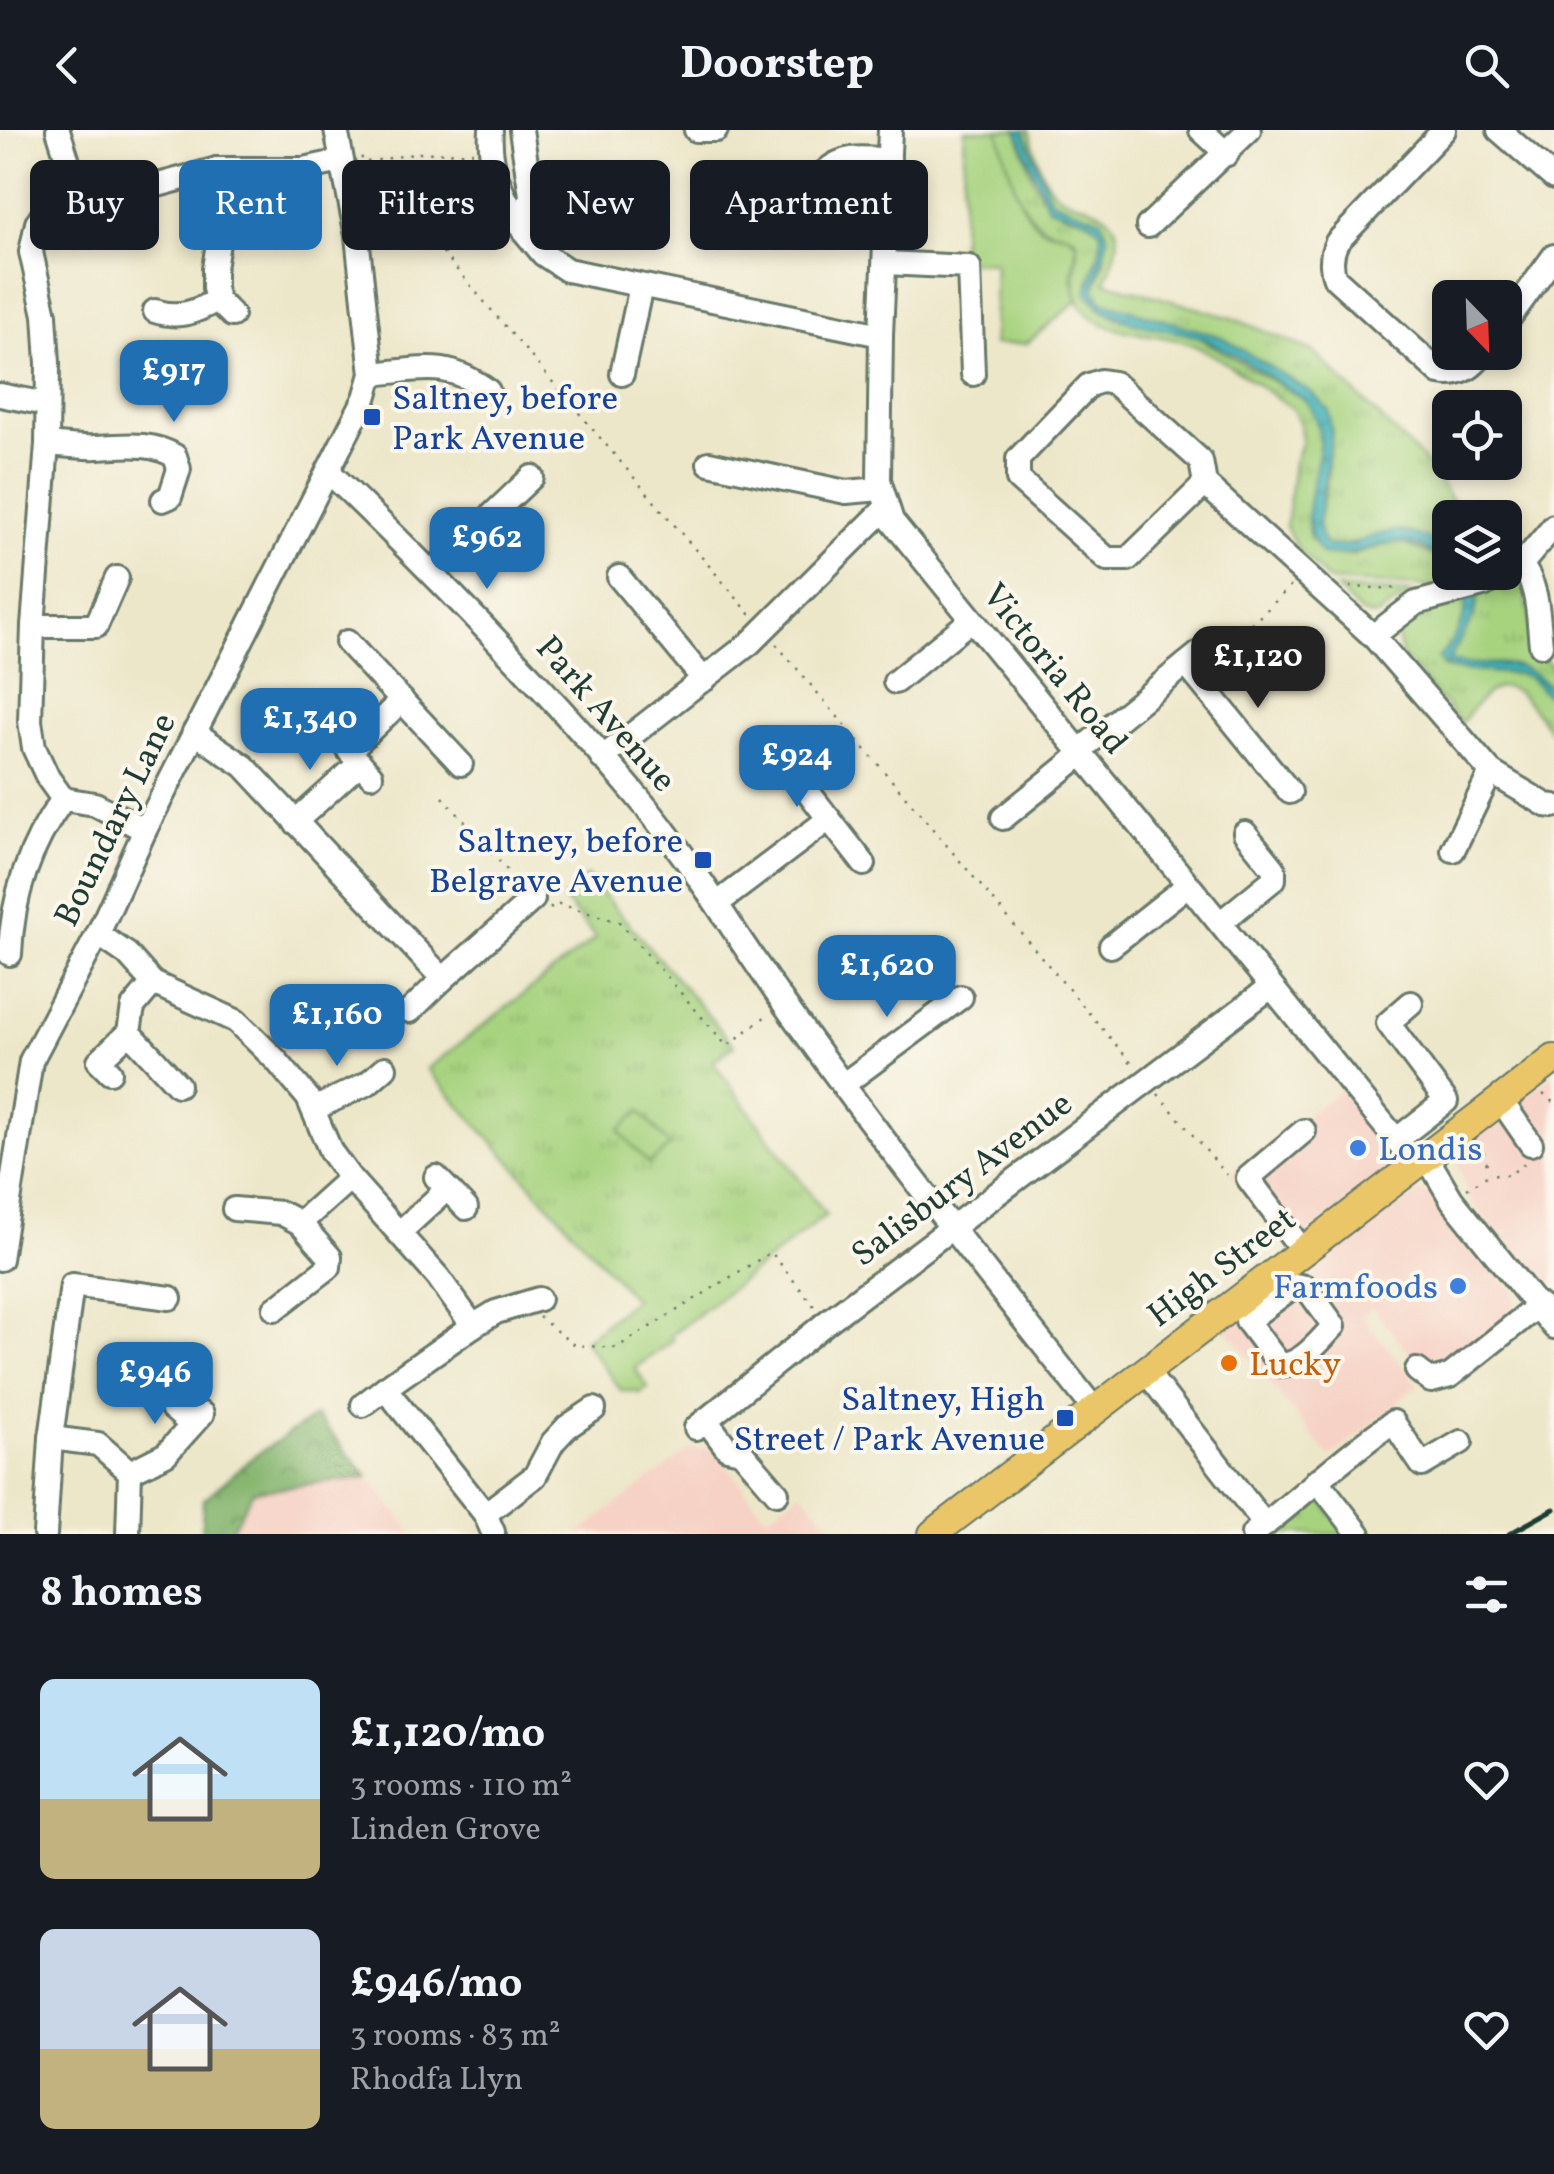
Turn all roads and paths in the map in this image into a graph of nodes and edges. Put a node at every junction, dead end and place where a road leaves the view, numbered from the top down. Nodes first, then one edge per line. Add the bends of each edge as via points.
1 (58, 130) edge
2 (336, 130) edge
3 (521, 130) edge
4 (696, 130) edge
5 (716, 130) edge
6 (890, 130) edge
7 (1201, 130) edge
8 (1249, 130) edge
9 (1444, 130) edge
10 (1499, 130) edge
11 (490, 141) edge
12 (1227, 154) junction
13 (67, 160) edge
14 (363, 160) edge
15 (379, 160) edge
16 (841, 160) edge
17 (888, 160) joint
18 (341, 161) junction
19 (322, 166) edge
20 (1554, 178) edge
21 (1148, 226) dead end
22 (523, 230) junction
23 (30, 250) edge
24 (217, 250) edge
25 (440, 250) edge
26 (885, 250) edge
27 (1554, 256) edge
28 (885, 263) junction
29 (641, 286) junction
30 (1522, 300) edge
31 (155, 311) dead end
32 (881, 335) junction
33 (1432, 365) edge
34 (1438, 370) edge
35 (1466, 370) edge
36 (372, 374) junction
37 (622, 374) dead end
38 (973, 374) dead end
39 (3, 391) edge
40 (488, 391) dead end
41 (46, 404) junction
42 (47, 444) junction
43 (710, 463) dead end
44 (328, 471) junction
45 (532, 477) dead end
46 (1205, 484) junction
47 (883, 498) junction
48 (172, 501) dead end
49 (1554, 526) edge
50 (1522, 564) edge
51 (1522, 566) edge
52 (433, 571) junction
53 (619, 576) dead end
54 (117, 578) dead end
55 (1312, 579) junction
56 (1403, 589) dead end
57 (1462, 590) edge
58 (971, 620) junction
59 (33, 626) junction
60 (763, 630) junction
61 (1373, 636) junction
62 (347, 642) dead end
63 (1212, 642) joint
64 (1541, 644) dead end
65 (1186, 664) junction
66 (704, 680) junction
67 (896, 682) dead end
68 (402, 700) junction
69 (194, 732) junction
70 (1080, 752) junction
71 (602, 758) junction
72 (460, 764) dead end
73 (793, 772) dead end
74 (1491, 772) junction
75 (1292, 784) dead end
76 (443, 797) dead end
77 (63, 798) junction
78 (1554, 806) edge
79 (1003, 818) dead end
80 (829, 819) junction
81 (294, 822) junction
82 (145, 830) junction
83 (1245, 833) dead end
84 (1452, 838) dead end
85 (864, 864) dead end
86 (1188, 885) junction
87 (533, 899) junction
88 (718, 903) junction
89 (1220, 923) junction
90 (98, 934) junction
91 (7, 942) edge
92 (1112, 946) dead end
93 (443, 979) junction
94 (153, 984) junction
95 (1271, 986) junction
96 (961, 998) dead end
97 (783, 1003) junction
98 (1411, 1003) dead end
99 (410, 1011) joint
100 (130, 1032) junction
101 (1554, 1059) edge
102 (276, 1060) junction
103 (352, 1066) dead end
104 (110, 1072) dead end
105 (175, 1072) dead end
106 (1146, 1081) junction
107 (844, 1084) junction
108 (1500, 1100) junction
109 (314, 1109) junction
110 (1466, 1124) junction
111 (1304, 1131) dead end
112 (1396, 1140) junction
113 (1527, 1154) joint
114 (1421, 1160) junction
115 (1490, 1174) junction
116 (350, 1178) junction
117 (1236, 1186) dead end
118 (1452, 1200) junction
119 (466, 1208) dead end
120 (234, 1209) dead end
121 (300, 1223) junction
122 (953, 1230) junction
123 (400, 1232) junction
124 (1303, 1251) junction
125 (0, 1258) edge
126 (280, 1296) dead end
127 (534, 1300) joint
128 (1539, 1305) junction
129 (152, 1320) dead end
130 (827, 1322) junction
131 (474, 1326) junction
132 (1554, 1327) edge
133 (1145, 1370) junction
134 (1417, 1370) dead end
135 (385, 1388) junction
136 (363, 1405) dead end
137 (172, 1408) dead end
138 (1094, 1408) junction
139 (590, 1421) dead end
140 (51, 1438) junction
141 (1461, 1442) dead end
142 (130, 1472) junction
143 (1317, 1480) junction
144 (777, 1493) dead end
145 (489, 1523) edge
146 (1259, 1529) edge
147 (45, 1534) edge
148 (128, 1534) edge
149 (933, 1534) edge
150 (1359, 1534) edge

1 - 13 street
2 - 14 path
2 - 18 street, Boundary Lane
3 - 22 street via 531,195
4 - 5 street
6 - 17 street
7 - 12 street
8 - 12 street
9 - 33 street via 1333,250 1335,278
10 - 20 street
11 - 15 path
11 - 22 street via 504,198
12 - 21 street
16 - 17 street
18 - 19 street
18 - 36 street, Boundary Lane via 357,236
22 - 29 street via 567,270
23 - 41 street via 45,315
24 - 31 street via 214,268 225,307 169,316
25 - 60 path
26 - 28 street
27 - 30 street
28 - 32 street
28 - 38 street via 970,267
29 - 32 street
29 - 37 street
32 - 47 street
34 - 35 street
36 - 40 street via 447,369
36 - 44 street, Boundary Lane
39 - 41 street
41 - 42 street
42 - 48 street via 183,451
42 - 59 street
43 - 47 street
44 - 52 street, Park Avenue
44 - 69 street, Boundary Lane
45 - 52 street
46 - 46 street via 1128,559 1107,559 1018,479 1018,460 1089,385 1101,381 1114,383 1202,461
46 - 55 street
47 - 58 street, Victoria Road via 892,521
47 - 60 street
49 - 50 street
51 - 64 street via 1536,599
52 - 71 street, Park Avenue
53 - 66 street
54 - 59 street via 99,634
55 - 56 path
55 - 61 street
55 - 63 path via 1255,621
57 - 61 street via 1403,610
58 - 67 street
58 - 70 street, Victoria Road
59 - 77 street via 34,748
60 - 66 street
60 - 106 path
61 - 74 street
62 - 68 street
63 - 65 street
65 - 70 street
65 - 75 street via 1276,757
66 - 71 street
68 - 72 street
68 - 81 street via 360,763
69 - 81 street via 244,766
69 - 82 street, Boundary Lane
70 - 79 street
70 - 86 street, Victoria Road
71 - 88 street, Park Avenue
73 - 80 street
74 - 78 street
74 - 84 street
76 - 87 path
77 - 82 street via 95,804
77 - 91 street via 20,881
80 - 85 street
80 - 88 street
81 - 93 street
82 - 90 street, Boundary Lane
83 - 89 street via 1274,869 1274,879
86 - 89 street, Victoria Road
86 - 92 street
87 - 93 street
87 - 97 path via 546,913 556,904 618,922 728,1046
88 - 97 street, Park Avenue
89 - 95 street, Victoria Road
90 - 94 street
90 - 125 street, Boundary Lane via 31,1061
93 - 99 street
94 - 100 street via 133,1007
94 - 102 street via 236,1021
95 - 106 street, Salisbury Avenue
95 - 112 street, Victoria Road
96 - 107 street
97 - 107 street, Park Avenue
98 - 112 street via 1388,1023 1446,1101
99 - 102 path via 402,1007 382,1024 359,1001 327,1032 317,1023
100 - 104 street via 99,1061
100 - 105 street
101 - 108 main road, High Street
102 - 109 street
103 - 109 street via 377,1076
106 - 117 path
106 - 122 street, Salisbury Avenue
107 - 122 street, Park Avenue
108 - 110 main road, High Street
108 - 113 street
109 - 116 street
110 - 114 main road, High Street
110 - 115 path
111 - 124 street via 1248,1178
112 - 114 street, Victoria Road
113 - 115 path via 1508,1175
114 - 118 street, Victoria Road
114 - 124 main road, High Street
115 - 118 path
116 - 121 street
116 - 123 street
118 - 128 street, Victoria Road
119 - 123 street via 442,1183
120 - 121 street via 281,1213
121 - 126 street via 330,1257 329,1267
122 - 130 street, Salisbury Avenue
122 - 138 street, Park Avenue
123 - 131 street
124 - 133 main road, High Street via 1267,1292
127 - 130 path via 537,1315 574,1345 616,1348 772,1252
127 - 131 street
128 - 132 street, Victoria Road
128 - 134 street via 1450,1376 1431,1381
129 - 140 street via 163,1298 72,1285
130 - 144 street, Salisbury Avenue via 701,1424 727,1448 741,1451
131 - 135 street
133 - 138 main road, High Street
133 - 146 street
135 - 136 street
135 - 145 street
137 - 142 street via 197,1419 166,1454
138 - 149 main road, High Street
139 - 145 street via 567,1427 535,1476
140 - 142 street via 98,1444
140 - 147 street
141 - 143 street via 1422,1465 1393,1422
142 - 148 street
143 - 146 street
143 - 150 street

